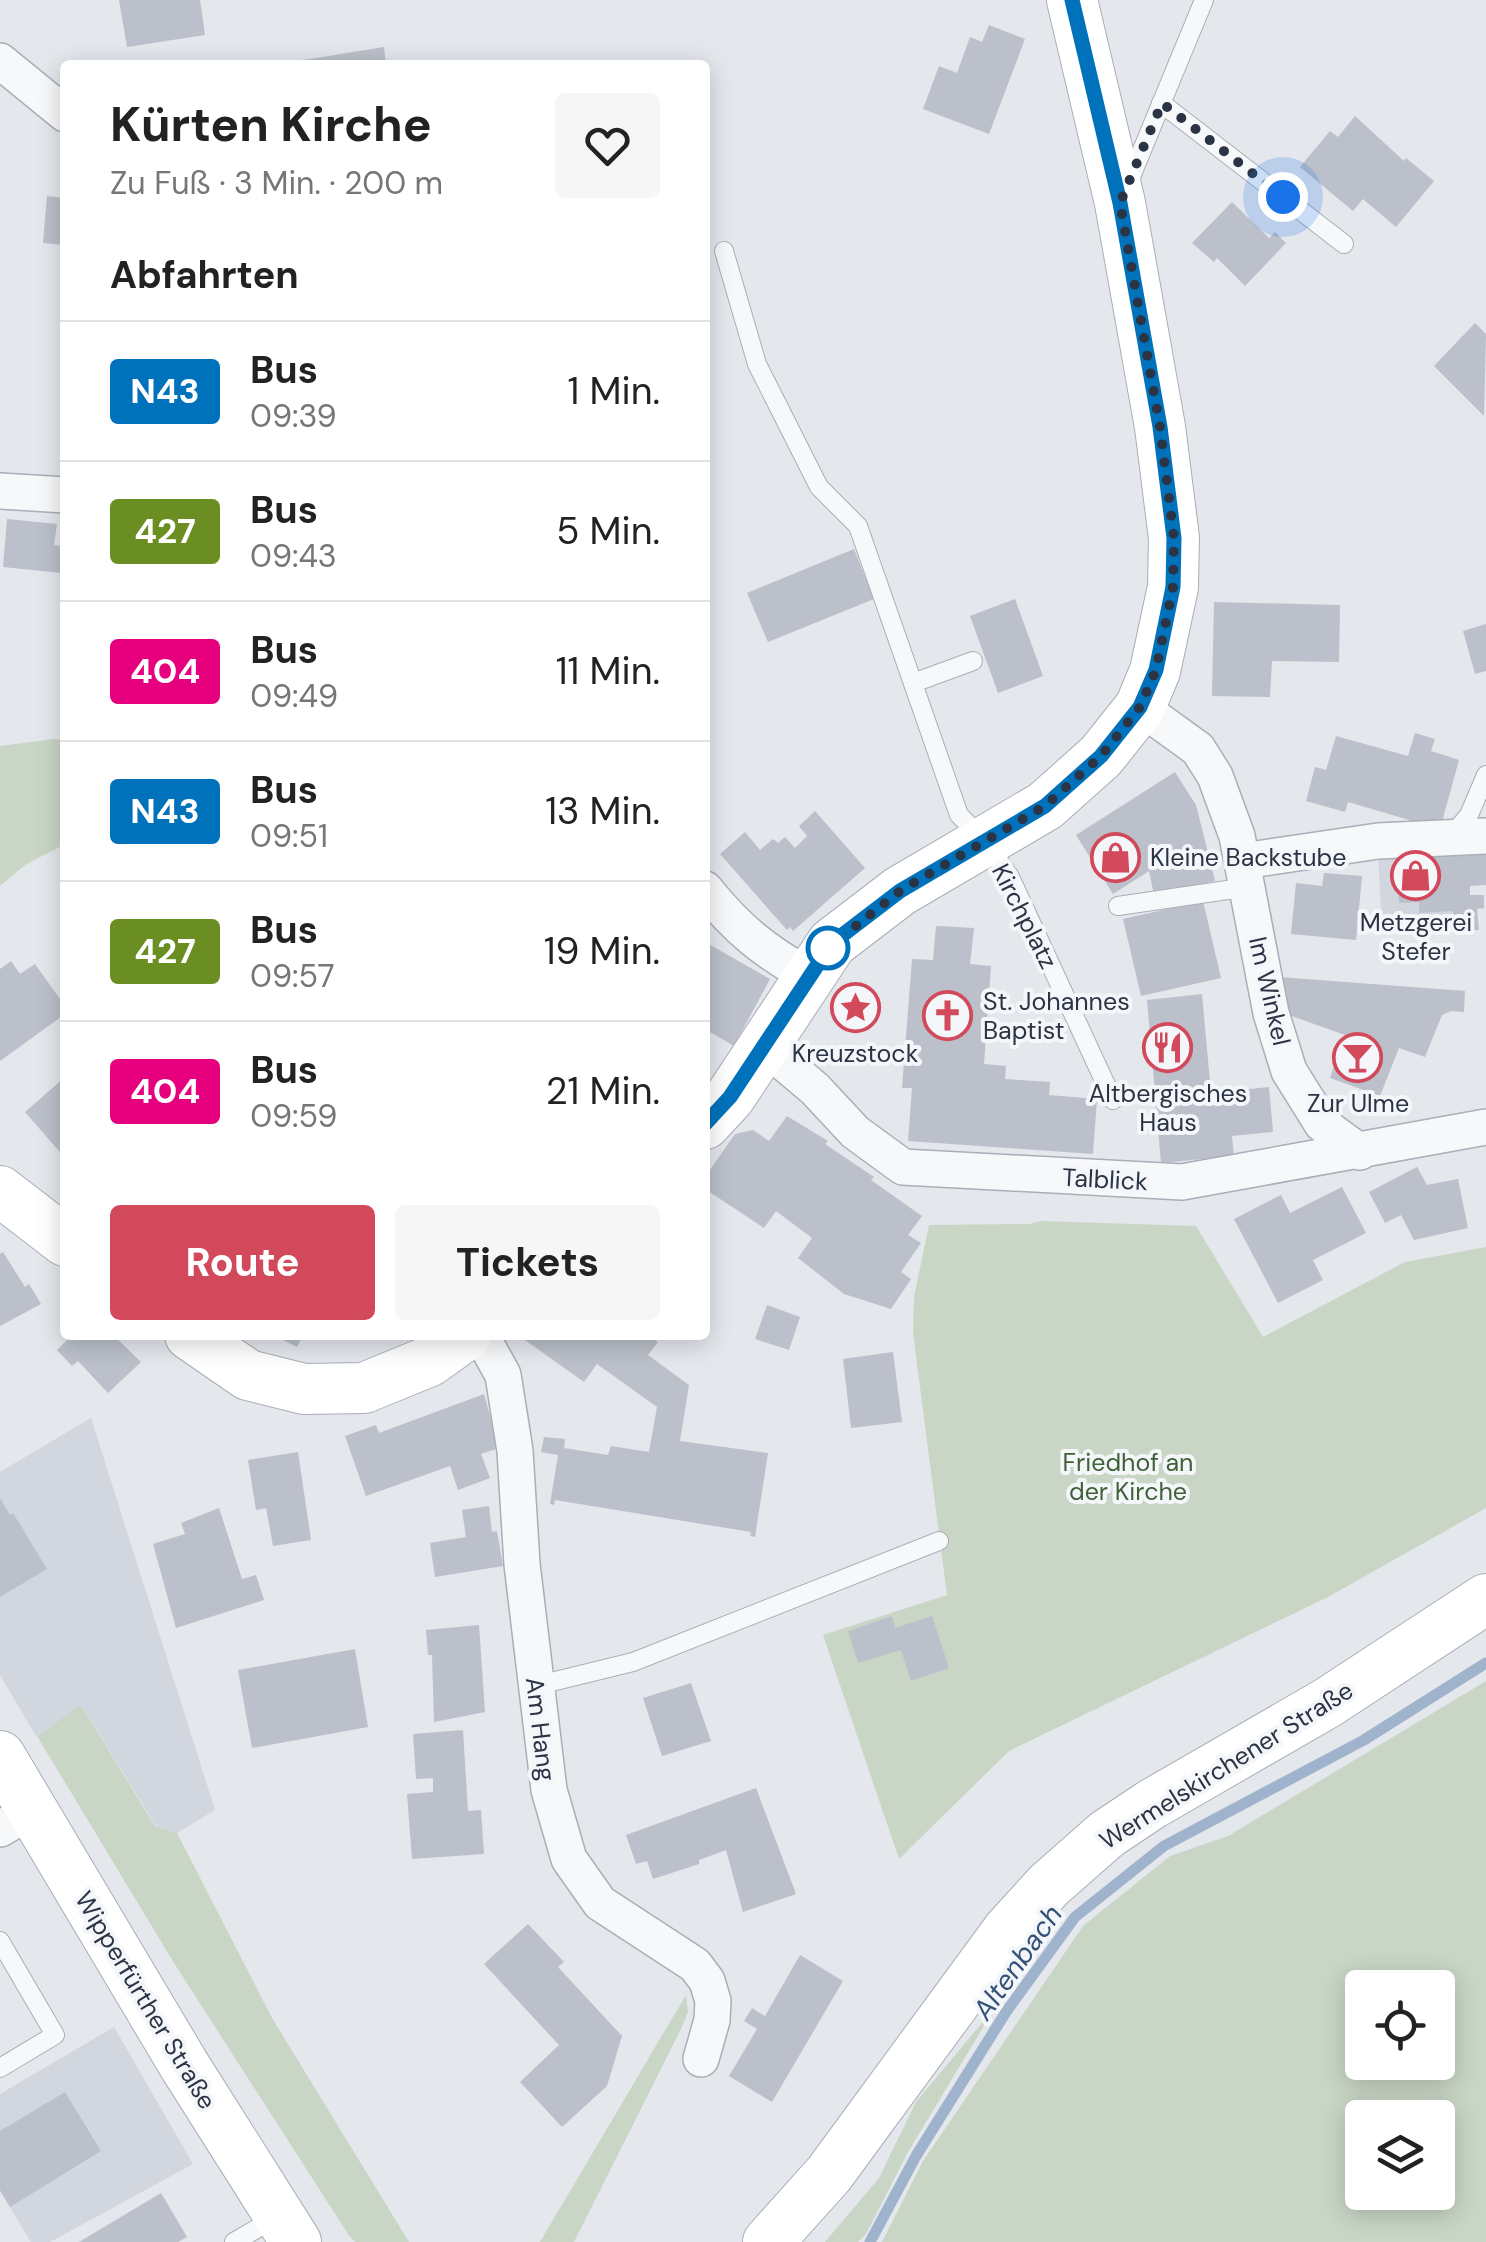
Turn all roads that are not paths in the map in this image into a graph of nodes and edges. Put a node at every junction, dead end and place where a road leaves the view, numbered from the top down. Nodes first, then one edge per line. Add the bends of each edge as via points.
1 (1072, 0) edge
2 (1204, 0) edge
3 (0, 61) edge
4 (1162, 103) junction
5 (60, 110) edge
6 (1120, 203) junction
7 (1344, 244) dead end
8 (724, 251) dead end
9 (0, 491) edge
10 (60, 495) edge
11 (973, 661) dead end
12 (913, 684) junction
13 (1140, 707) junction
14 (1486, 775) edge
15 (1469, 836) edge
16 (985, 841) junction
17 (1246, 874) junction
18 (710, 895) edge
19 (1118, 906) dead end
20 (809, 976) junction
21 (764, 1046) junction
22 (1113, 1100) dead end
23 (710, 1119) edge
24 (1486, 1127) edge
25 (1360, 1152) junction
26 (0, 1191) edge
27 (60, 1237) edge
28 (197, 1340) edge
29 (459, 1340) edge
30 (484, 1340) edge
31 (939, 1541) dead end
32 (1486, 1599) edge
33 (535, 1686) junction
34 (0, 1756) edge
35 (17, 1819) edge
36 (2, 1950) edge
37 (701, 2060) dead end
38 (0, 2068) edge
39 (287, 2229) edge
40 (234, 2242) edge
41 (768, 2242) edge

1 - 6 main road
2 - 4 lane
3 - 5 street
4 - 6 lane
4 - 7 lane
6 - 13 main road via 1174,538 1164,634
8 - 12 lane, Kirchplatz via 757,364 819,487 858,526
9 - 10 street
11 - 12 lane
12 - 16 lane, Kirchplatz via 959,815
13 - 16 main road via 1101,756 1045,806
13 - 17 street, Im Winkel via 1198,749 1228,806
14 - 15 lane
15 - 17 street via 1378,841
16 - 20 main road via 846,932
16 - 22 lane, Kirchplatz via 1010,877
17 - 19 lane
17 - 25 street, Im Winkel via 1271,1013 1290,1071 1322,1124
18 - 20 street via 767,952
20 - 21 main road
21 - 23 main road
21 - 25 street, Talblick via 854,1132 903,1167 1182,1182
24 - 25 street, Talblick
26 - 27 main road
28 - 29 main road via 248,1375 304,1389 364,1388 430,1361
30 - 33 street, Am Hang via 503,1375 515,1451
31 - 33 lane via 633,1662
32 - 41 main road, Wermelskirchener Straße via 1106,1834 1049,1885 1008,1930 829,2174
33 - 37 street, Am Hang via 549,1790 569,1858 600,1903 695,1965 707,1981 712,2020
34 - 35 main road, Wipperfürther Straße
35 - 39 main road, Wipperfürther Straße
36 - 38 lane via 55,2035
39 - 40 lane

